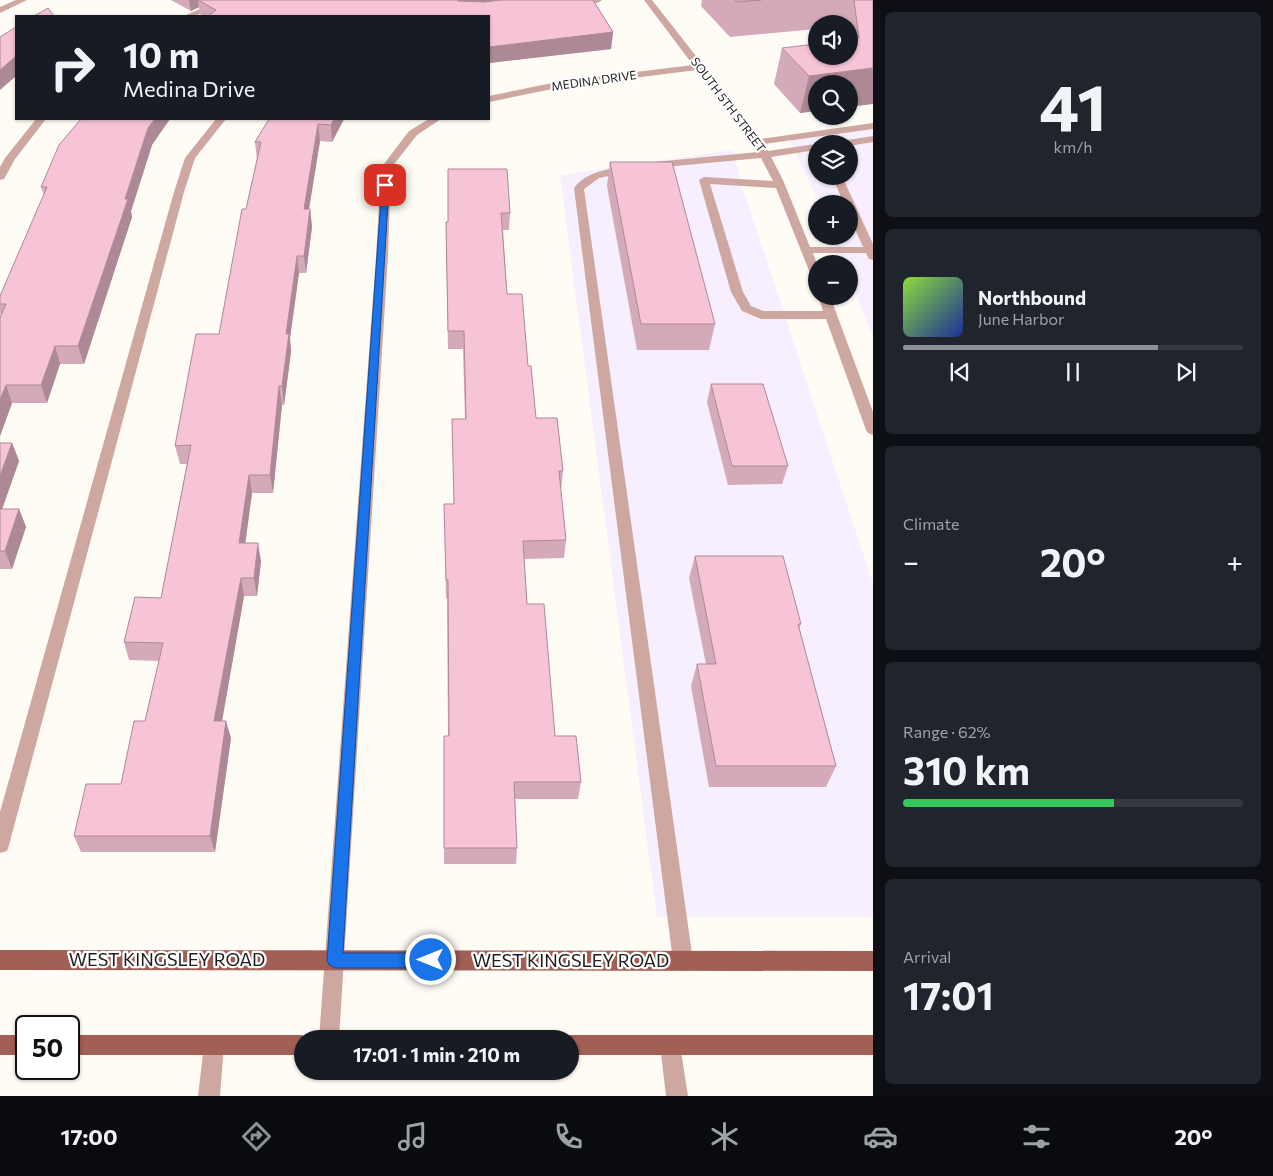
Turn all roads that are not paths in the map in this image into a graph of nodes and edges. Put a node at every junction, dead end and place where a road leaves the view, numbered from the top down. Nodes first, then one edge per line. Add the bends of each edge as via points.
1 (23, 0) edge
2 (228, 0) edge
3 (598, 0) edge
4 (648, 0) edge
5 (562, 4) edge
6 (0, 10) edge
7 (190, 15) edge
8 (699, 67) junction
9 (490, 99) edge
10 (40, 120) edge
11 (220, 120) edge
12 (434, 120) edge
13 (873, 126) edge
14 (873, 139) edge
15 (858, 141) edge
16 (758, 142) junction
17 (808, 148) edge
18 (765, 155) junction
19 (0, 178) edge
20 (780, 185) junction
21 (841, 185) edge
22 (807, 250) junction
23 (872, 252) edge
24 (809, 255) edge
25 (827, 305) edge
26 (831, 315) junction
27 (873, 430) edge
28 (0, 845) edge
29 (0, 960) edge
30 (335, 960) junction
31 (683, 961) junction
32 (873, 961) edge
33 (330, 1030) edge
34 (0, 1045) edge
35 (15, 1045) edge
36 (80, 1045) edge
37 (214, 1045) junction
38 (294, 1045) edge
39 (579, 1045) edge
40 (670, 1045) junction
41 (873, 1045) edge
42 (209, 1096) edge
43 (677, 1096) edge

1 - 6 street
2 - 7 street
3 - 5 street
4 - 8 street, SOUTH 5TH STREET
8 - 9 street, MEDINA DRIVE via 562,84
8 - 16 street, SOUTH 5TH STREET
10 - 19 street via 10,158
11 - 28 street via 190,158 179,192
12 - 30 street via 413,133 386,168
13 - 16 street
14 - 15 street
16 - 18 street, SOUTH 5TH STREET
17 - 18 street
18 - 20 street, SOUTH 5TH STREET
18 - 31 street via 600,174 586,180 579,188
20 - 22 street, SOUTH 5TH STREET
20 - 26 street via 704,180 737,292 746,308 761,315
21 - 23 street
22 - 23 street
22 - 24 street, SOUTH 5TH STREET
25 - 26 street
26 - 27 street
29 - 30 main road, WEST KINGSLEY ROAD
30 - 31 main road, WEST KINGSLEY ROAD
30 - 33 street
31 - 32 main road, WEST KINGSLEY ROAD
34 - 35 main road
36 - 37 main road
37 - 38 main road
37 - 42 street
39 - 40 main road
40 - 41 main road
40 - 43 street

